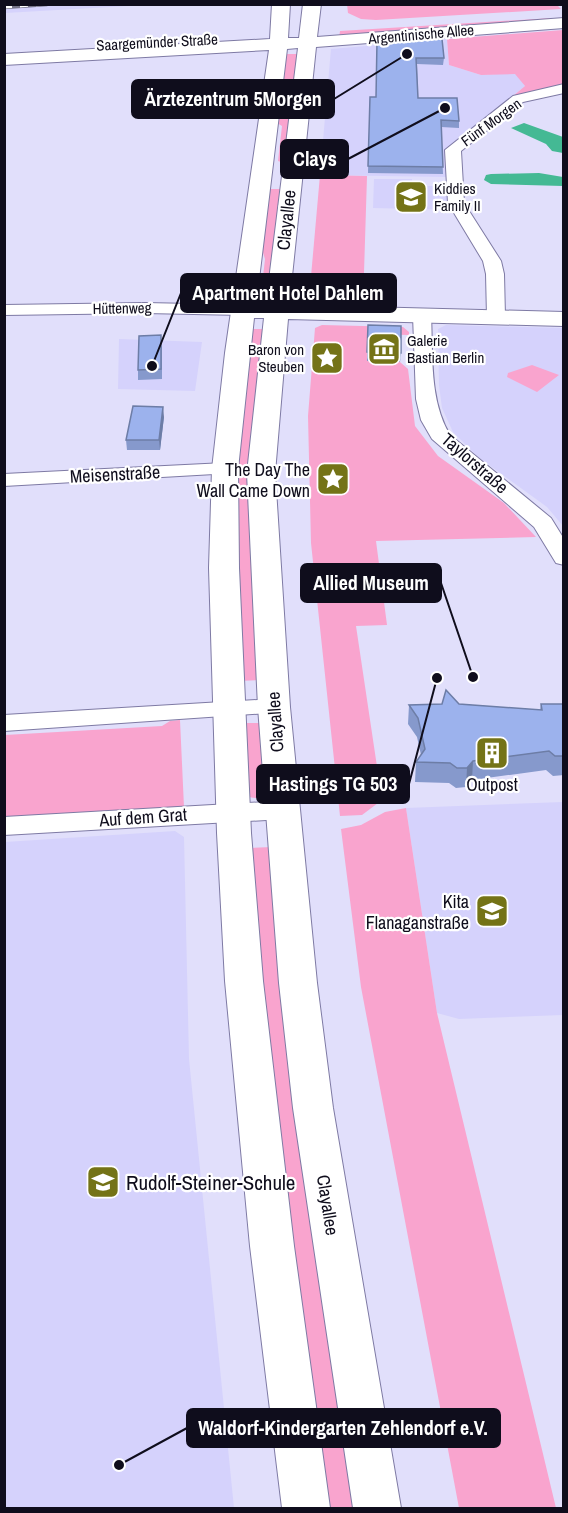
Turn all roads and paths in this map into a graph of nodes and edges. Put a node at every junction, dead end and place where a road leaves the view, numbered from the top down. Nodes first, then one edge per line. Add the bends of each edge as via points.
1 (281, 4) edge
2 (312, 4) edge
3 (564, 14) edge
4 (564, 23) edge
5 (308, 37) junction
6 (278, 39) junction
7 (4, 51) edge
8 (4, 60) edge
9 (564, 88) edge
10 (4, 310) edge
11 (242, 310) junction
12 (276, 312) junction
13 (422, 315) junction
14 (496, 317) junction
15 (564, 319) edge
16 (225, 469) junction
17 (4, 480) edge
18 (564, 558) edge
19 (274, 707) junction
20 (229, 709) junction
21 (4, 723) edge
22 (283, 810) junction
23 (234, 812) junction
24 (4, 826) edge
25 (306, 1509) edge
26 (377, 1509) edge

1 - 6 main road, Clayallee
2 - 5 main road, Clayallee
3 - 5 main road, Argentinische Allee
4 - 5 main road, Argentinische Allee
5 - 6 main road, Argentinische Allee
5 - 12 main road, Clayallee
6 - 7 main road, Saargemünder Straße
6 - 8 main road, Saargemünder Straße
6 - 11 main road, Clayallee
9 - 14 street, Fünf Morgen via 518,99 453,150 456,203 492,261
10 - 11 street, Hüttenweg
11 - 12 main road, Hüttenweg
11 - 16 main road, Clayallee
12 - 13 main road, Hüttenweg
12 - 19 main road, Clayallee via 261,473
13 - 14 main road, Hüttenweg
13 - 18 street, Taylorstraße via 426,399 431,420 442,439 543,523
14 - 15 main road, Hüttenweg
16 - 17 street, Meisenstraße
16 - 20 main road, Clayallee
19 - 20 street
19 - 22 main road, Clayallee
20 - 21 street
20 - 23 main road, Clayallee
22 - 23 street, Auf dem Grat
22 - 26 main road, Clayallee via 313,1108
23 - 24 street, Auf dem Grat
23 - 25 main road, Clayallee via 244,981 272,1246

